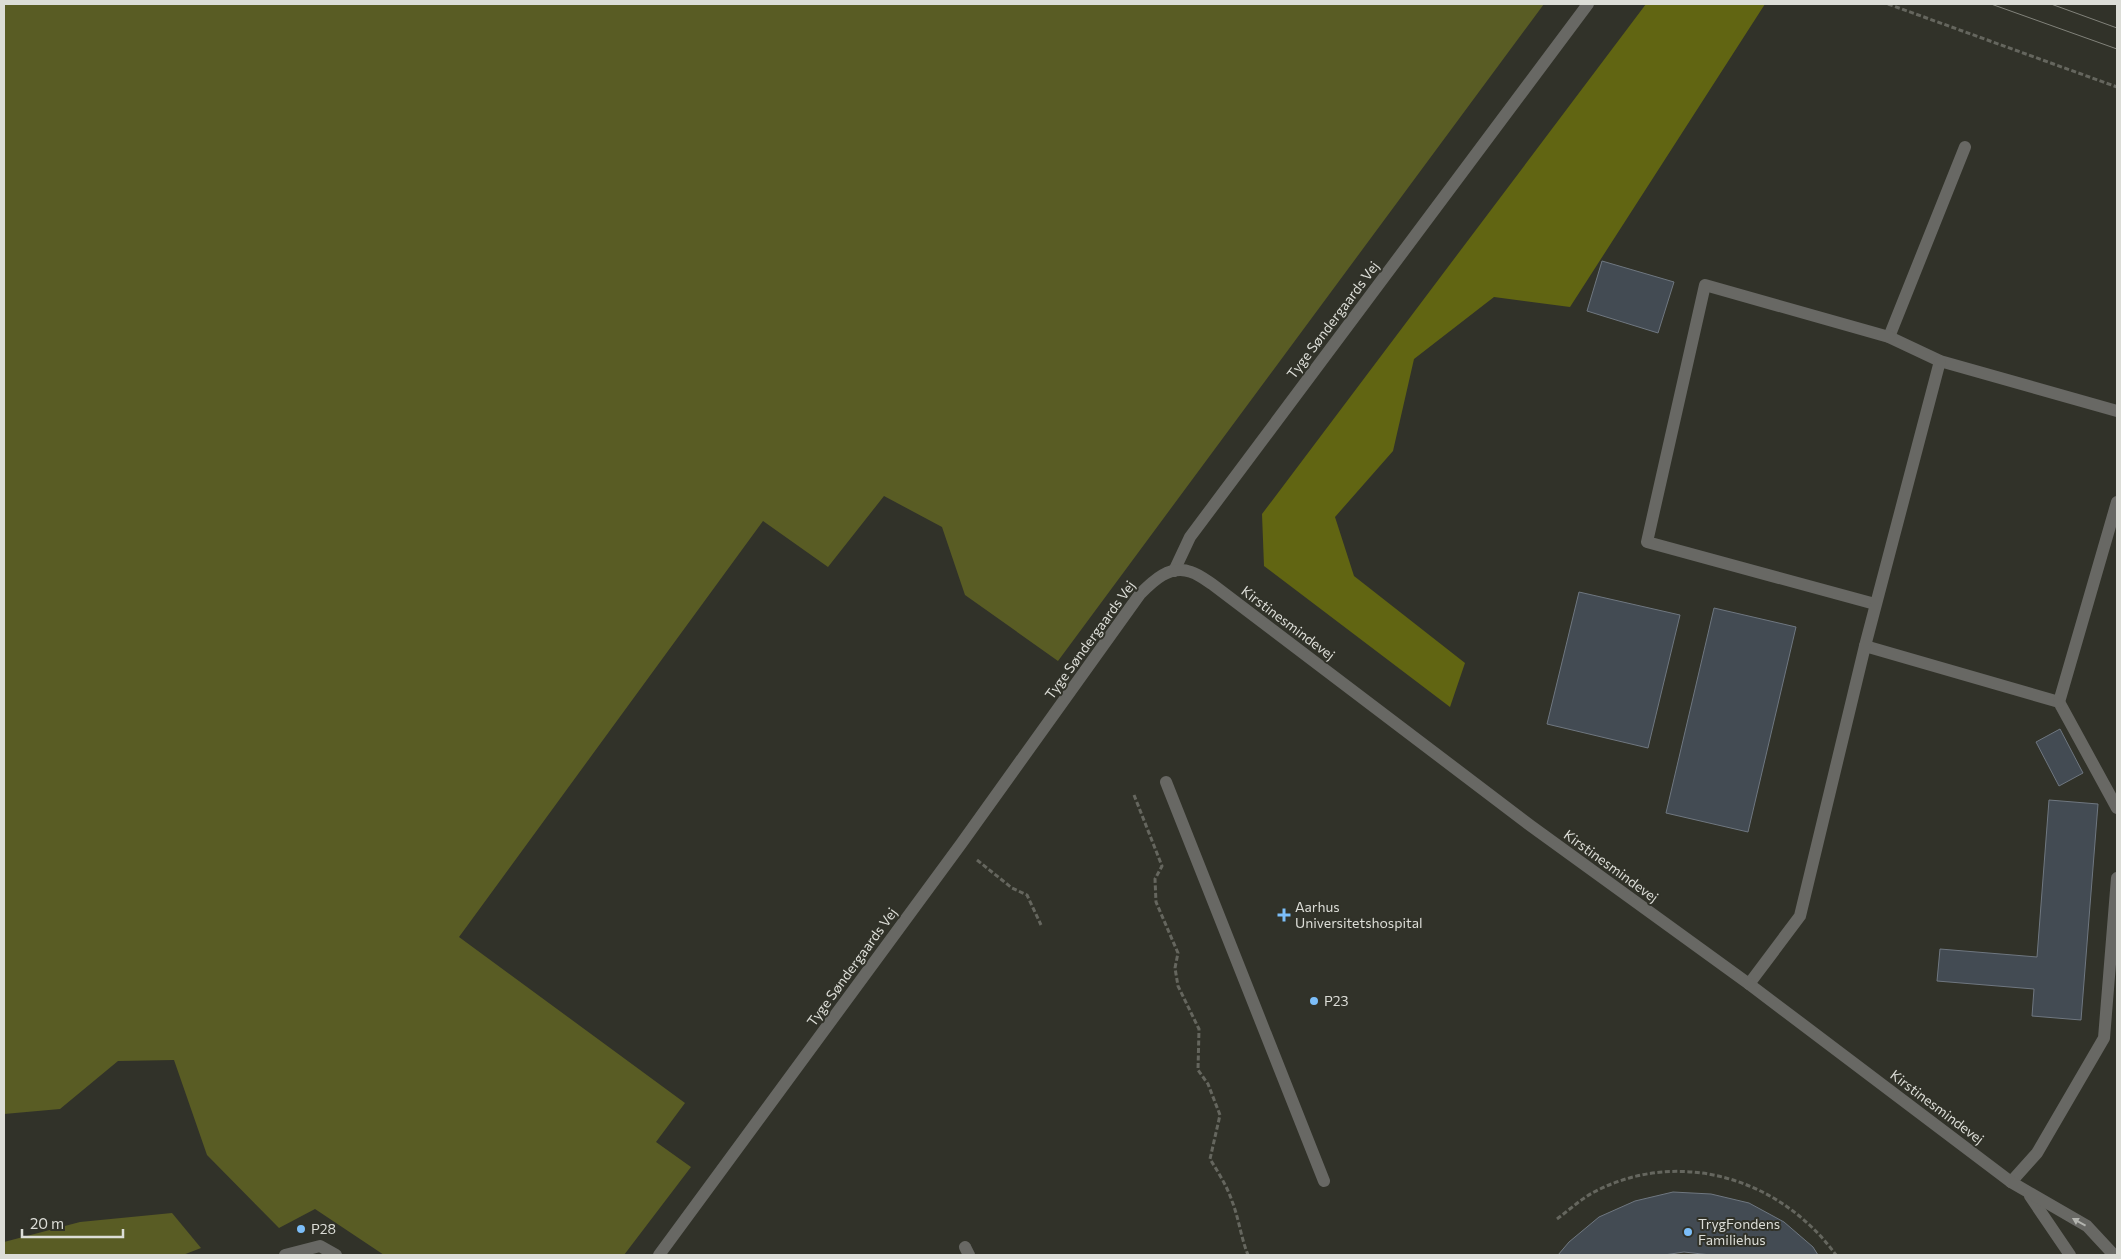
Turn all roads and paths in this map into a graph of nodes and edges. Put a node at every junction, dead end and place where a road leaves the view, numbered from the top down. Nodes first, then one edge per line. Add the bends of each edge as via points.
1 (1588, 4) edge
2 (1888, 4) edge
3 (2117, 87) edge
4 (1964, 147) dead end
5 (1889, 336) junction
6 (1940, 361) junction
7 (2117, 411) edge
8 (2117, 502) edge
9 (1174, 571) junction
10 (1875, 604) junction
11 (1864, 646) junction
12 (2058, 702) junction
13 (1166, 782) dead end
14 (1134, 795) dead end
15 (2117, 808) edge
16 (984, 866) dead end
17 (2117, 878) edge
18 (1042, 925) dead end
19 (1749, 984) junction
20 (1324, 1181) dead end
21 (2011, 1182) junction
22 (2028, 1194) junction
23 (1557, 1219) dead end
24 (285, 1255) edge
25 (336, 1255) edge
26 (659, 1255) edge
27 (1248, 1255) edge
28 (1836, 1255) edge
29 (2070, 1255) edge
30 (2114, 1255) edge

1 - 9 street, Tyge Søndergaards Vej via 1194,531
2 - 3 path
4 - 5 street
5 - 6 street
5 - 10 street via 1706,285 1647,542
6 - 7 street
6 - 10 street
8 - 12 street
9 - 19 street, Kirstinesmindevej via 1190,571 1212,584 1531,826
9 - 26 street, Tyge Søndergaards Vej via 1159,575 1140,594
10 - 11 street
11 - 12 street
11 - 19 street via 1800,916
12 - 15 street
13 - 20 street
14 - 27 path via 1162,866 1155,879 1156,902 1178,952 1175,968 1178,986 1199,1029 1198,1070 1208,1084 1220,1114 1210,1159 1233,1202
16 - 18 path via 1012,888 1027,895
17 - 21 street via 2104,1038 2037,1153
19 - 21 street, Kirstinesmindevej
21 - 22 street, Kirstinesmindevej
22 - 29 street, Kirstinesmindevej
30 -> 22 street, Kirstinesmindevej via 2087,1226
23 - 28 path via 1594,1192 1636,1176 1681,1171 1727,1177 1769,1194 1806,1220
24 - 25 street via 320,1246

